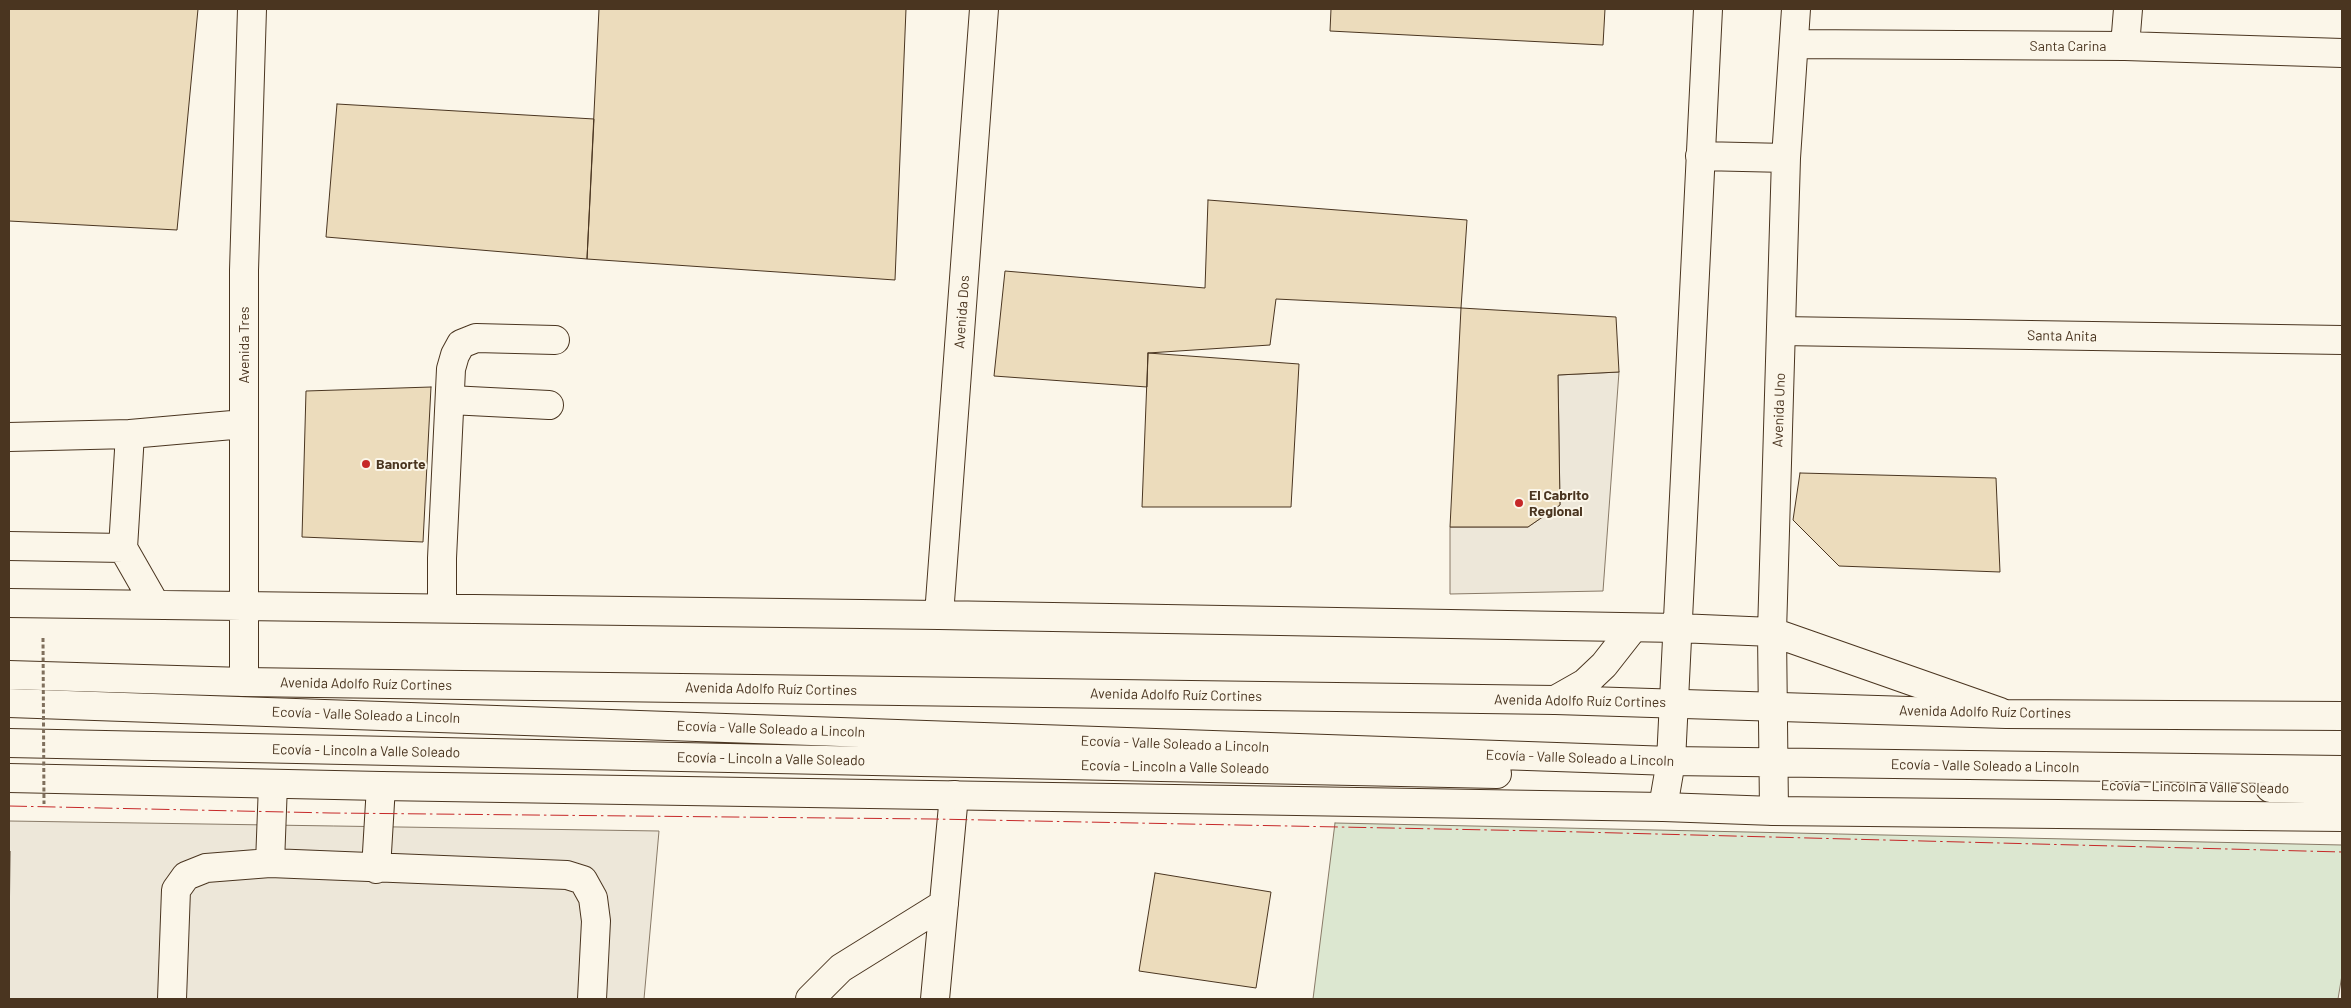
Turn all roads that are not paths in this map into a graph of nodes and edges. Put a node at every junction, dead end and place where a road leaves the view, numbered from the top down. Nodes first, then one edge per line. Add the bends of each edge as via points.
1 (252, 9) edge
2 (984, 9) edge
3 (1708, 9) edge
4 (1796, 9) edge
5 (2128, 9) edge
6 (1794, 44) junction
7 (2125, 46) junction
8 (2342, 53) edge
9 (1700, 156) junction
10 (1786, 158) junction
11 (1781, 332) junction
12 (555, 340) dead end
13 (2342, 340) edge
14 (450, 400) junction
15 (549, 405) dead end
16 (244, 424) junction
17 (130, 434) junction
18 (9, 437) edge
19 (9, 546) edge
20 (124, 548) junction
21 (9, 603) edge
22 (155, 604) junction
23 (244, 605) junction
24 (442, 607) junction
25 (939, 615) junction
26 (1633, 628) junction
27 (1678, 628) junction
28 (1772, 632) junction
29 (9, 674) edge
30 (244, 682) junction
31 (1555, 700) junction
32 (1674, 702) junction
33 (9, 703) edge
34 (1774, 706) junction
35 (2006, 714) junction
36 (2342, 716) edge
37 (9, 743) edge
38 (1670, 769) junction
39 (2342, 770) edge
40 (1773, 771) junction
41 (9, 778) edge
42 (274, 784) junction
43 (381, 786) junction
44 (2342, 790) edge
45 (954, 795) junction
46 (1663, 807) junction
47 (1774, 811) junction
48 (2342, 817) edge
49 (270, 863) junction
50 (376, 869) junction
51 (944, 904) junction
52 (172, 999) edge
53 (592, 999) edge
54 (810, 999) edge
55 (935, 999) edge

1 - 16 street, Avenida Tres via 244,270
2 - 25 street, Avenida Dos
3 - 9 street
4 - 6 street, Avenida Uno
5 - 7 street
6 - 7 street, Santa Carina
6 - 10 street, Avenida Uno
7 - 8 street, Santa Carina
9 - 10 street
9 - 27 street
10 - 11 street, Avenida Uno
11 - 13 street, Santa Anita
11 - 28 street, Avenida Uno
12 - 14 street via 476,338 461,344 451,369
14 - 15 street
14 - 24 street
16 - 17 street
16 - 23 street, Avenida Tres
17 - 18 street
17 - 20 street
19 - 20 street
20 - 22 street
21 - 22 street
22 - 23 street
23 - 24 street
23 - 30 street, Avenida Tres
24 - 25 street
25 - 26 street
26 - 27 street
26 - 31 street via 1592,677
27 - 28 street
27 - 32 street
28 - 34 street, Avenida Uno
28 - 35 street
29 - 30 street, Avenida Adolfo Ruíz Cortines
30 - 31 street, Avenida Adolfo Ruíz Cortines
31 - 32 street, Avenida Adolfo Ruíz Cortines
32 - 34 street, Avenida Adolfo Ruíz Cortines
32 - 38 street
33 - 38 street, Ecovía - Valle Soleado a Lincoln
34 - 35 street, Avenida Adolfo Ruíz Cortines
34 - 40 street, Avenida Uno
35 - 36 street, Avenida Adolfo Ruíz Cortines
37 - 38 street, Ecovía - Lincoln a Valle Soleado
38 - 40 street, Ecovía - Lincoln a Valle Soleado
38 - 46 street
39 - 40 street, Ecovía - Valle Soleado a Lincoln
40 - 44 street, Ecovía - Lincoln a Valle Soleado
40 - 47 street, Avenida Uno
41 - 42 street
42 - 43 street
42 - 49 street
43 - 45 street
43 - 50 street
45 - 46 street
45 - 51 street
46 - 47 street
47 - 48 street
49 - 50 street
49 - 52 street via 206,868 186,876 176,890
50 - 53 street via 567,875 583,880 593,898 596,921
51 - 54 street via 841,968
51 - 55 street

